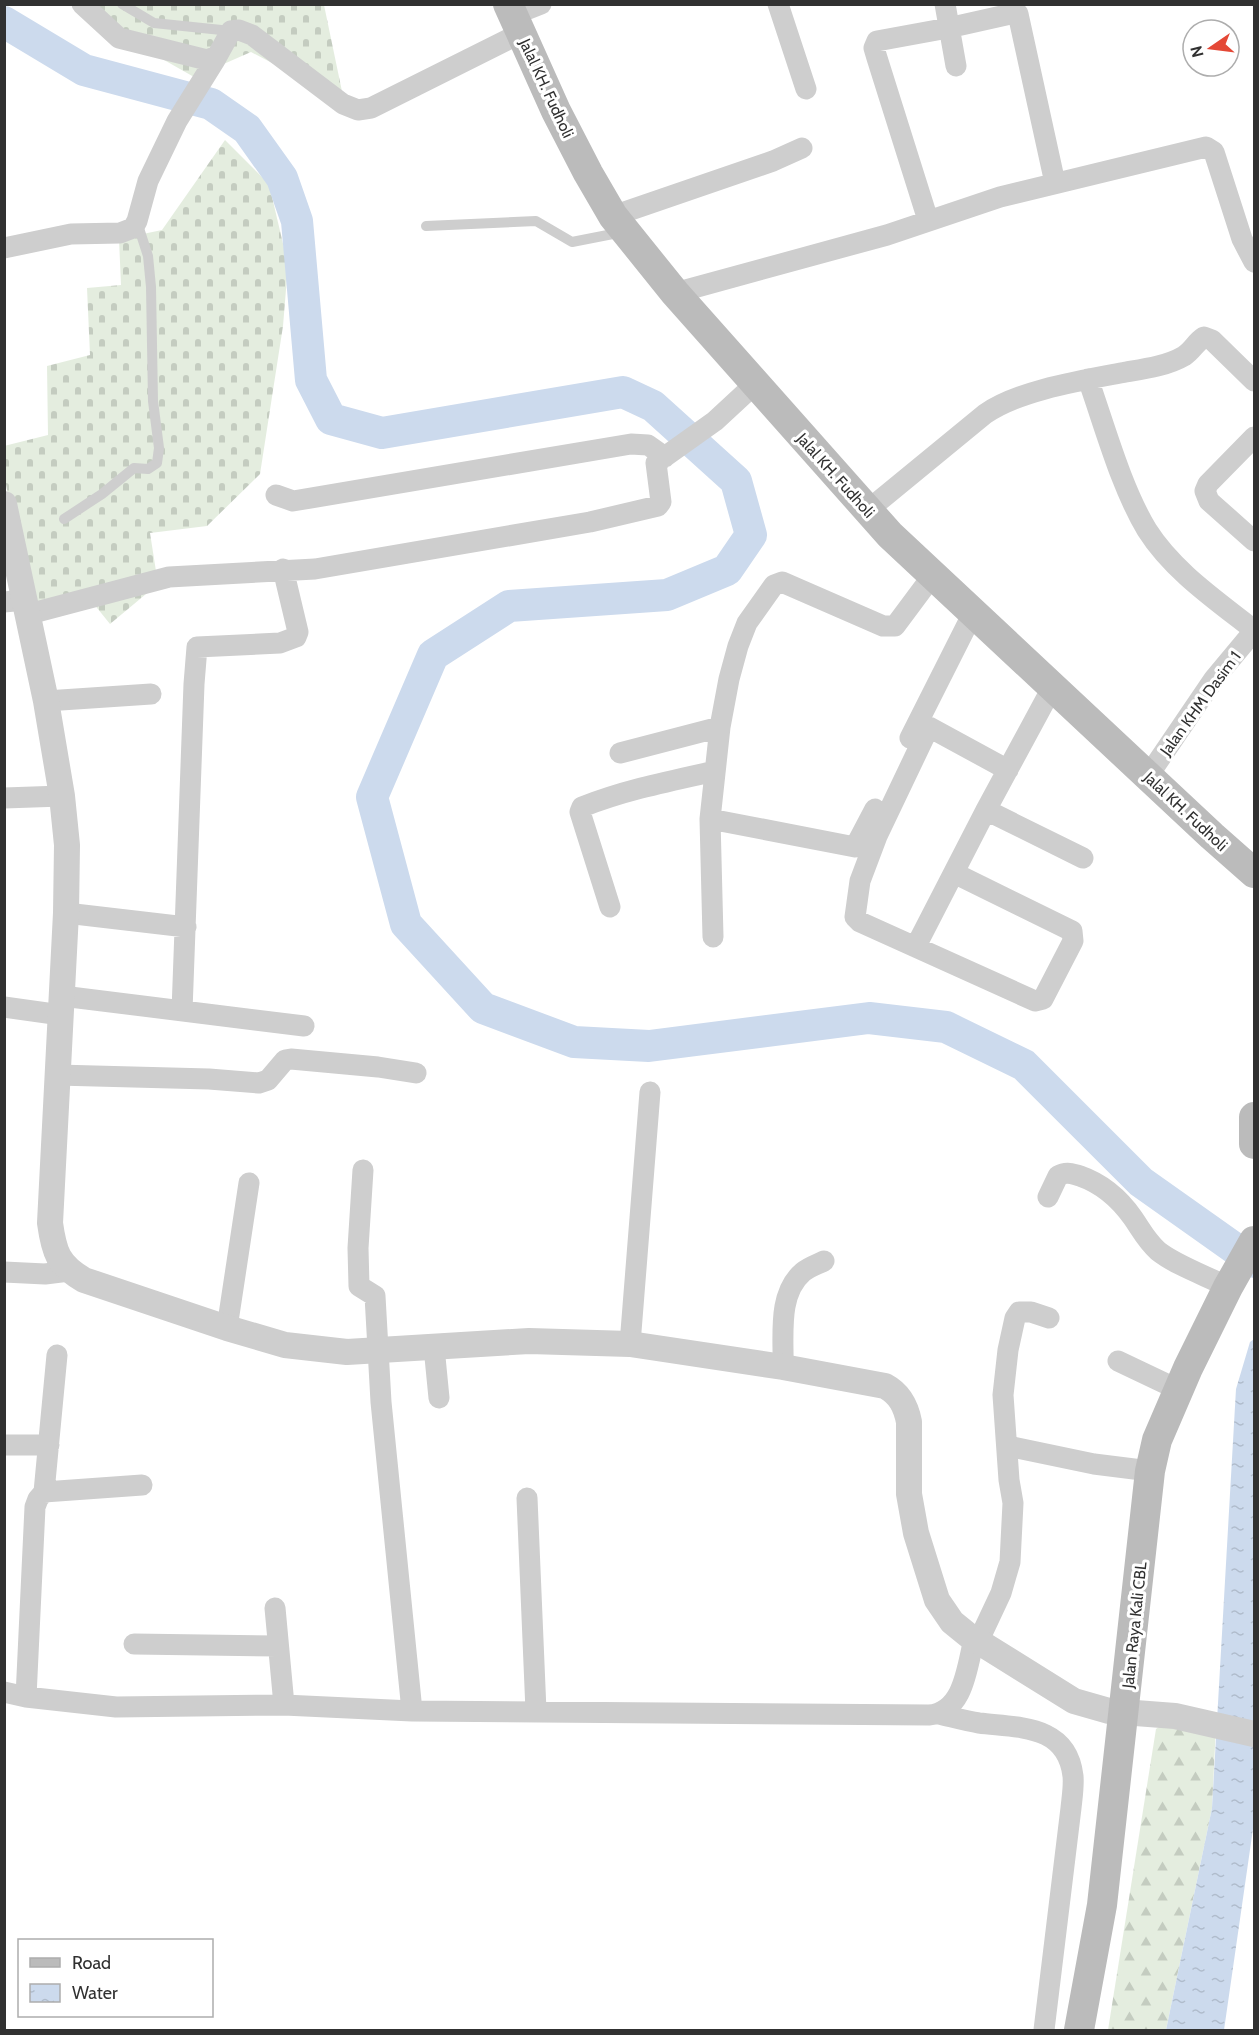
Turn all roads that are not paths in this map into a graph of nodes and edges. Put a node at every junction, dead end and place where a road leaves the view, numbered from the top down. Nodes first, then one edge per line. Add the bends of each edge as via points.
1 (82, 4) edge
2 (122, 4) edge
3 (541, 4) edge
4 (778, 4) edge
5 (945, 4) edge
6 (514, 17) edge
7 (948, 28) junction
8 (231, 31) junction
9 (216, 58) junction
10 (956, 66) dead end
11 (806, 89) dead end
12 (802, 148) dead end
13 (1055, 183) junction
14 (928, 220) junction
15 (137, 221) junction
16 (619, 224) junction
17 (426, 226) dead end
18 (4, 248) edge
19 (1254, 262) edge
20 (675, 293) junction
21 (1088, 380) junction
22 (1254, 381) edge
23 (755, 384) junction
24 (1254, 436) edge
25 (671, 453) junction
26 (276, 495) dead end
27 (4, 504) edge
28 (868, 510) junction
29 (64, 519) dead end
30 (1254, 541) edge
31 (283, 570) junction
32 (933, 575) junction
33 (19, 605) edge
34 (974, 613) junction
35 (1254, 631) edge
36 (1053, 686) junction
37 (151, 694) dead end
38 (46, 701) junction
39 (720, 726) junction
40 (620, 753) dead end
41 (1008, 770) junction
42 (715, 771) junction
43 (1148, 776) junction
44 (62, 796) junction
45 (4, 798) edge
46 (986, 810) junction
47 (710, 819) junction
48 (1083, 858) dead end
49 (954, 873) junction
50 (1254, 873) edge
51 (610, 907) dead end
52 (66, 913) junction
53 (186, 927) junction
54 (713, 937) dead end
55 (916, 946) junction
56 (62, 1006) junction
57 (4, 1007) edge
58 (182, 1011) junction
59 (304, 1026) dead end
60 (416, 1073) dead end
61 (57, 1075) junction
62 (650, 1092) dead end
63 (1254, 1117) edge
64 (1254, 1144) edge
65 (363, 1170) dead end
66 (249, 1184) dead end
67 (1048, 1197) dead end
68 (1254, 1240) edge
69 (824, 1261) dead end
70 (69, 1271) junction
71 (4, 1272) edge
72 (1234, 1277) junction
73 (1049, 1318) dead end
74 (227, 1328) junction
75 (630, 1344) junction
76 (434, 1347) junction
77 (379, 1350) junction
78 (57, 1355) dead end
79 (1118, 1361) dead end
80 (783, 1367) junction
81 (1179, 1390) junction
82 (438, 1398) dead end
83 (4, 1445) edge
84 (49, 1445) junction
85 (1008, 1446) junction
86 (1150, 1471) junction
87 (142, 1485) dead end
88 (44, 1492) junction
89 (527, 1498) dead end
90 (275, 1608) dead end
91 (976, 1640) junction
92 (134, 1644) dead end
93 (278, 1646) junction
94 (4, 1692) edge
95 (26, 1698) junction
96 (284, 1705) junction
97 (412, 1711) junction
98 (536, 1712) junction
99 (1124, 1712) junction
100 (939, 1714) junction
101 (1254, 1734) edge
102 (1044, 2031) edge
103 (1079, 2031) edge

1 - 9 street via 119,38 196,58
2 - 8 lane via 154,23
3 - 6 street
4 - 11 street
5 - 7 street
6 - 8 street via 371,108 358,110 343,104 252,35
6 - 16 main road, Jalal KH. Fudholi via 588,173
7 - 10 street
7 - 13 street via 1018,14
7 - 14 street via 877,41 874,48
8 - 9 street
9 - 15 street via 186,105 148,181
12 - 16 street
13 - 14 street
13 - 19 street via 1210,148
14 - 20 street
15 - 18 street via 129,231 120,233 71,234
15 - 29 lane via 148,256 151,287 157,463 134,468
16 - 17 lane via 572,242 531,220
16 - 20 main road, Jalal KH. Fudholi
20 - 23 main road, Jalal KH. Fudholi
21 - 22 street via 1183,357 1204,337 1212,340
21 - 28 street via 997,406
21 - 35 street via 1135,508 1148,531 1182,572
23 - 25 street via 715,421
23 - 28 main road, Jalal KH. Fudholi
24 - 30 street via 1205,491 1209,501
25 - 26 street via 631,444 293,501
25 - 31 street via 656,465 661,490 658,506 590,522
27 - 33 street
28 - 32 main road, Jalal KH. Fudholi
31 - 33 street via 170,577
31 - 53 street via 296,637 280,643 197,647
32 - 34 main road, Jalal KH. Fudholi
32 - 39 street via 895,626 883,626 782,582 774,585 747,623 738,646
33 - 38 street
34 - 36 main road, Jalal KH. Fudholi
34 - 47 street via 855,847
35 - 43 street, Jalan KHM Dasim 1 via 1214,679
36 - 41 street
36 - 43 main road, Jalal KH. Fudholi
37 - 38 street
38 - 44 street
39 - 40 street
39 - 42 street
41 - 46 street
41 - 55 street via 928,727 877,836 860,881 855,912 860,922
42 - 47 street
42 - 51 street via 635,789 582,807 580,812
43 - 50 main road, Jalal KH. Fudholi
44 - 45 street
44 - 52 street via 68,864
46 - 48 street
46 - 49 street
47 - 54 street
49 - 55 street
49 - 55 street via 1072,931 1073,941 1043,999 1035,1001
52 - 53 street
52 - 56 street
53 - 58 street
56 - 57 street
56 - 58 street
56 - 61 street
58 - 59 street
60 - 61 street via 291,1059 259,1083
61 - 70 street via 50,1223 54,1247
62 - 75 street
63 - 64 main road
65 - 77 street via 359,1286 375,1296
66 - 74 street
67 - 72 street via 1062,1174 1096,1182 1125,1207 1145,1239 1161,1253
68 - 72 main road, Jalan Raya Kali CBL
69 - 80 street via 804,1270 789,1290
70 - 71 street
70 - 74 street via 84,1280
72 - 81 main road, Jalan Raya Kali CBL
73 - 85 street via 1023,1311 1015,1318 1003,1395
74 - 77 street via 285,1345 347,1352
75 - 76 street via 529,1341
75 - 80 street
76 - 77 street
76 - 82 street
77 - 97 street
78 - 84 street
79 - 81 street
80 - 91 street via 877,1383 894,1391 901,1400 909,1422 909,1494 923,1561 934,1593 952,1622
81 - 86 main road, Jalan Raya Kali CBL via 1157,1440
83 - 84 street
84 - 88 street
85 - 86 street
85 - 91 street via 1013,1503 1010,1562 1001,1593
86 - 99 main road, Jalan Raya Kali CBL
87 - 88 street
88 - 95 street via 35,1507
89 - 98 street
90 - 93 street
91 - 99 street via 1074,1701
91 - 100 street via 959,1696
92 - 93 street
93 - 96 street
94 - 95 street
95 - 96 street via 116,1707
96 - 97 street
97 - 98 street
98 - 100 street
99 - 101 street via 1175,1716
99 - 103 main road, Jalan Raya Kali CBL via 1102,1905
100 - 102 street via 1039,1731 1052,1738 1070,1762 1071,1808

